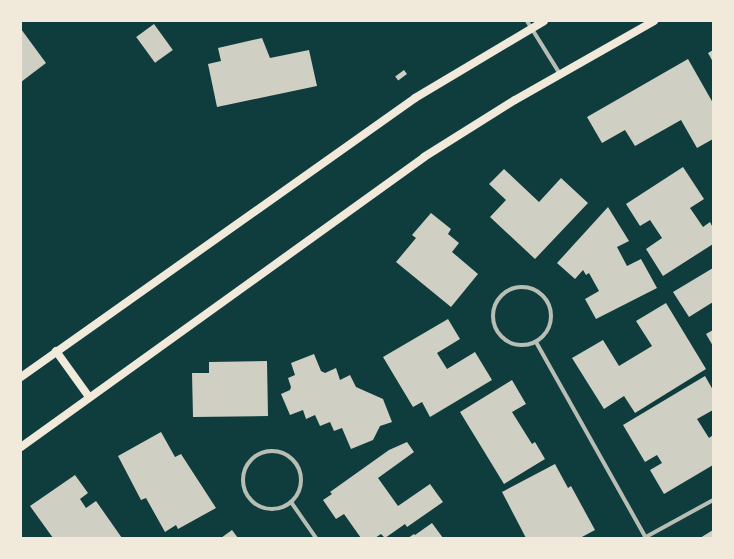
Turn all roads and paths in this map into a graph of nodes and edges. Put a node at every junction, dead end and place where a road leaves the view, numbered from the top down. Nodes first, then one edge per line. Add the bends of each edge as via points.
1 (544, 21) edge
2 (654, 21) edge
3 (530, 25) edge
4 (560, 74) junction
5 (536, 342) junction
6 (56, 351) junction
7 (21, 377) edge
8 (89, 397) junction
9 (21, 447) edge
10 (713, 500) edge
11 (291, 502) junction
12 (316, 538) edge
13 (645, 538) edge

1 - 3 main road
2 - 4 main road
3 - 4 street
3 - 6 main road via 410,102
4 - 8 main road via 418,161
5 - 5 street via 549,328 550,310 547,302 541,294 524,287 506,292 494,307 493,317 498,331 508,342 517,345
5 - 13 street
6 - 7 main road
6 - 8 main road
8 - 9 main road
10 - 13 street
11 - 11 street via 297,495 300,482 298,468 293,461 286,455 268,451 251,460 242,477 247,496 254,504 273,509
11 - 12 street

